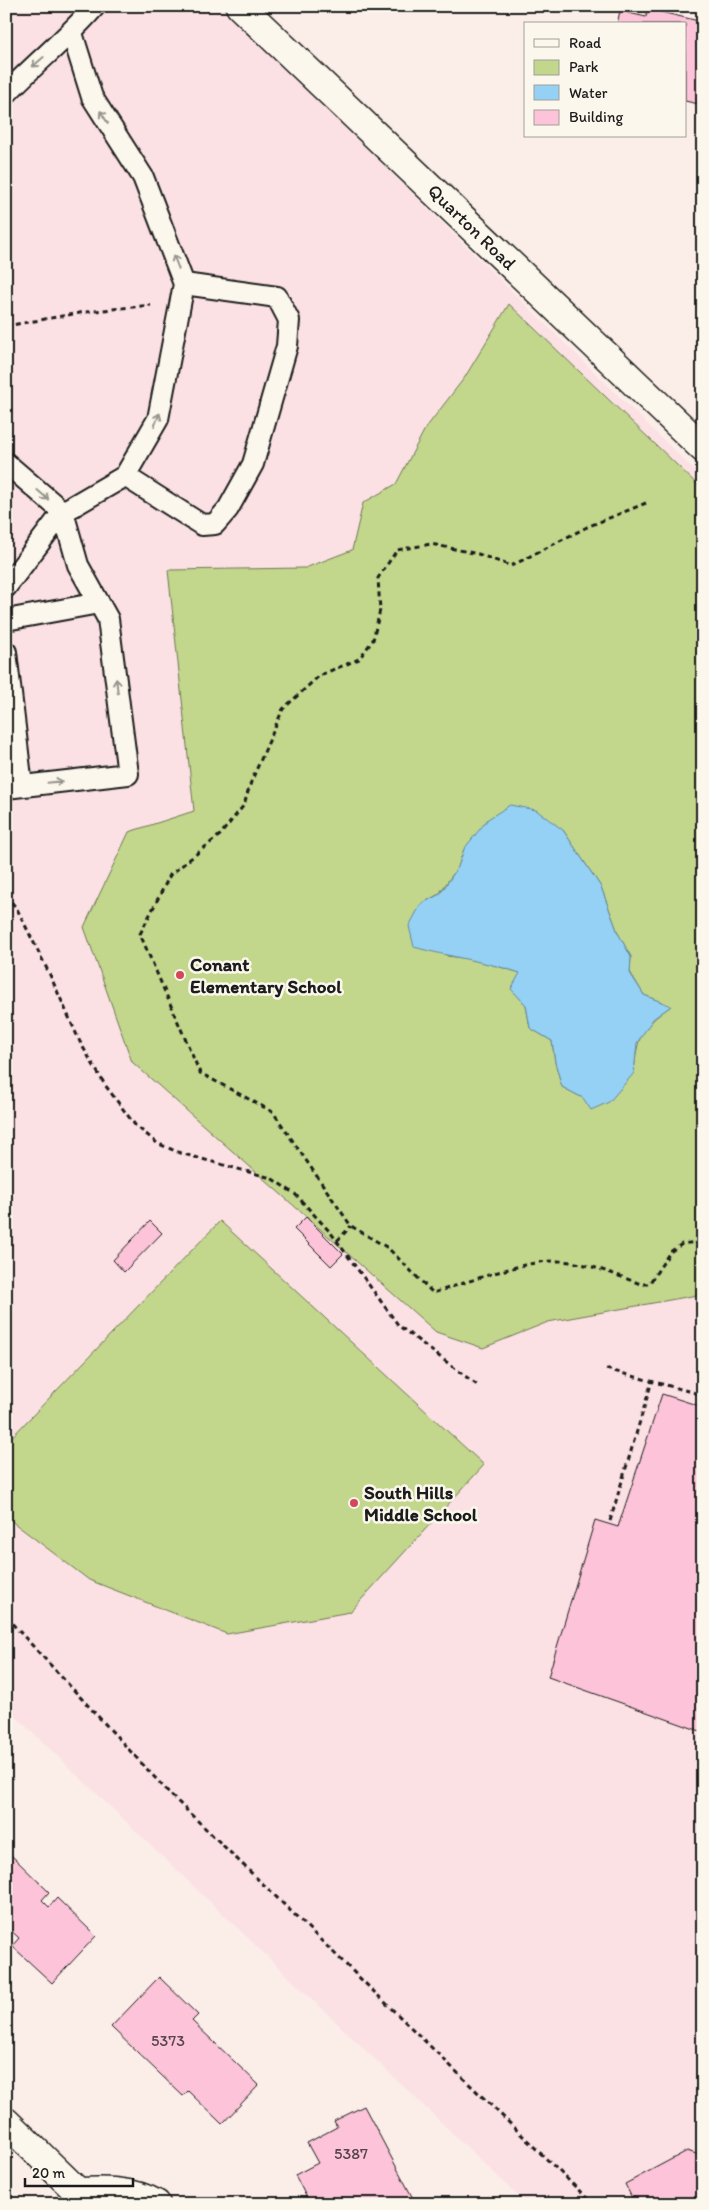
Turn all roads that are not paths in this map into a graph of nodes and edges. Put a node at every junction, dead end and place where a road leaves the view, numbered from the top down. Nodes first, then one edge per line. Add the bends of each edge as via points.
1 (95, 6) edge
2 (240, 6) edge
3 (72, 32) junction
4 (6, 94) edge
5 (183, 292) junction
6 (703, 448) edge
7 (6, 463) edge
8 (125, 476) junction
9 (63, 512) junction
10 (6, 588) edge
11 (99, 603) junction
12 (6, 620) edge
13 (6, 652) edge
14 (14, 787) edge
15 (6, 2122) edge
16 (78, 2198) edge
17 (156, 2204) edge

1 - 3 lane
2 - 6 street, Quarton Road
3 -> 4 lane
5 -> 3 lane via 143,178 92,97
8 -> 5 lane via 158,419
5 - 8 lane via 277,297 289,320 286,346 253,464 228,509 215,524 202,525
7 -> 9 lane
8 - 9 lane
9 - 10 lane
9 - 11 lane via 78,565
11 - 12 lane
14 -> 11 lane via 128,774 108,619
13 - 14 lane
15 - 16 street
16 - 17 street via 108,2190

